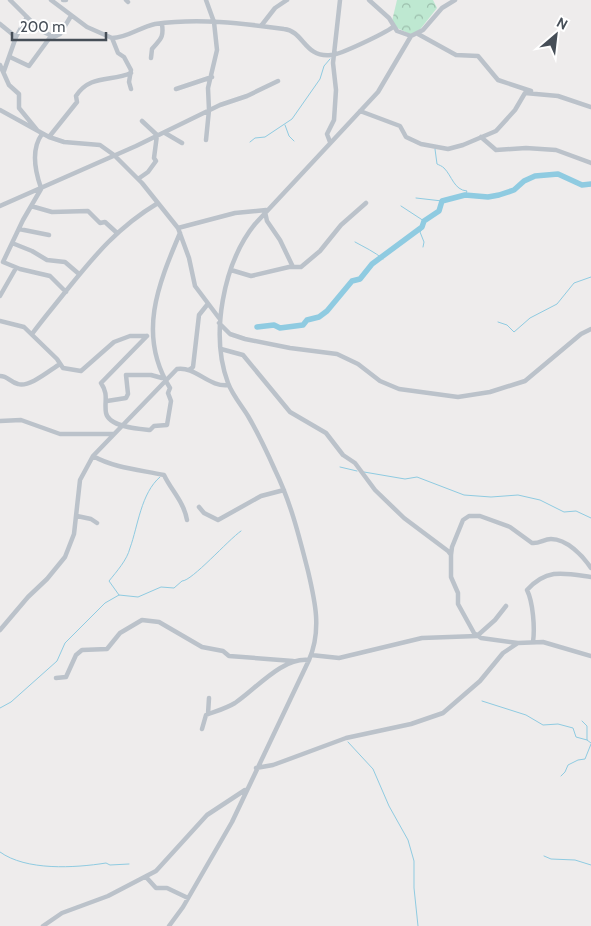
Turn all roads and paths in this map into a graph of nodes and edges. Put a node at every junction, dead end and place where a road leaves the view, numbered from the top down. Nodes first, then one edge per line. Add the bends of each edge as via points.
1 (206, 0) edge
2 (286, 0) edge
3 (340, 0) edge
4 (369, 0) edge
5 (455, 0) edge
6 (12, 1) edge
7 (54, 1) edge
8 (71, 16) junction
9 (27, 17) junction
10 (214, 22) junction
11 (0, 24) edge
12 (162, 24) junction
13 (261, 26) junction
14 (393, 27) junction
15 (418, 34) junction
16 (51, 36) junction
17 (412, 36) junction
18 (16, 37) junction
19 (112, 38) junction
20 (333, 55) junction
21 (10, 57) junction
22 (151, 58) dead end
23 (0, 65) edge
24 (4, 71) junction
25 (132, 73) junction
26 (212, 77) junction
27 (278, 81) dead end
28 (131, 89) dead end
29 (176, 89) dead end
30 (540, 93) junction
31 (591, 107) edge
32 (0, 110) edge
33 (209, 110) junction
34 (360, 111) junction
35 (142, 121) dead end
36 (40, 133) junction
37 (165, 133) junction
38 (157, 134) junction
39 (49, 137) junction
40 (480, 138) junction
41 (206, 140) dead end
42 (330, 142) junction
43 (182, 143) dead end
44 (114, 155) junction
45 (591, 163) edge
46 (138, 179) junction
47 (41, 188) junction
48 (158, 203) junction
49 (366, 203) dead end
50 (0, 206) edge
51 (31, 206) junction
52 (265, 211) junction
53 (19, 229) junction
54 (179, 230) junction
55 (116, 232) junction
56 (48, 235) dead end
57 (12, 243) junction
58 (1, 261) edge
59 (293, 267) junction
60 (16, 268) junction
61 (231, 270) junction
62 (79, 274) junction
63 (66, 292) junction
64 (0, 296) edge
65 (207, 305) junction
66 (219, 320) junction
67 (0, 321) edge
68 (590, 328) edge
69 (152, 333) junction
70 (32, 334) junction
71 (147, 336) junction
72 (221, 349) junction
73 (60, 364) junction
74 (189, 370) junction
75 (0, 376) edge
76 (163, 379) junction
77 (229, 384) junction
78 (107, 401) junction
79 (0, 422) edge
80 (120, 426) junction
81 (113, 434) junction
82 (93, 456) junction
83 (284, 490) junction
84 (199, 507) dead end
85 (77, 516) junction
86 (187, 520) dead end
87 (97, 523) dead end
88 (451, 555) junction
89 (591, 568) edge
90 (591, 577) edge
91 (506, 606) dead end
92 (0, 630) edge
93 (477, 636) junction
94 (533, 642) junction
95 (518, 643) junction
96 (311, 655) junction
97 (591, 656) edge
98 (309, 660) junction
99 (293, 661) junction
100 (56, 678) dead end
101 (208, 698) dead end
102 (208, 714) junction
103 (202, 729) dead end
104 (256, 768) junction
105 (245, 790) junction
106 (146, 877) junction
107 (188, 898) junction
108 (50, 924) edge
109 (43, 926) edge
110 (169, 926) edge

1 - 10 street
2 - 13 street
3 - 20 street
4 - 14 street via 389,18
5 - 15 street via 442,8
6 - 9 street
7 - 8 street
8 - 16 street via 60,34
8 - 19 street
9 - 16 street
9 - 18 street
10 - 12 street
10 - 13 street
10 - 26 street via 217,50
11 - 18 street
12 - 19 street
12 - 22 street via 163,33 158,45 152,49
13 - 20 street via 287,29 310,51
14 - 17 street
14 - 20 street via 346,52
15 - 17 street
15 - 30 street via 456,55 478,56 498,80
16 - 21 street via 29,66
17 - 34 street via 384,84
18 - 21 street
19 - 25 street
20 - 42 street via 335,108 334,120 327,134
21 - 24 street
23 - 24 street
24 - 36 street via 9,85 19,94 19,108
25 - 28 street
25 - 39 street via 103,78 83,87 76,96 77,102
26 - 29 street
26 - 33 street via 208,88
27 - 33 street
30 - 31 street via 572,99
30 - 40 street via 525,93 500,128
32 - 36 street
33 - 37 street
33 - 41 street
34 - 40 street via 400,126 406,137 427,146 454,148
34 - 42 street
35 - 38 street
36 - 39 street
36 - 47 street via 35,147
37 - 38 street
37 - 43 street
38 - 44 street
38 - 46 street via 156,164
39 - 44 street via 64,142 100,144
40 - 45 street via 496,150 556,150
42 - 52 street via 304,174
44 - 46 street
44 - 47 street
46 - 48 street
47 - 50 street
47 - 51 street
48 - 54 street
48 - 55 street
49 - 59 street via 308,262 301,268
51 - 53 street
51 - 55 street via 52,212 88,211
52 - 54 street via 235,213
52 - 59 street via 267,221
52 - 61 street via 242,241
53 - 56 street
53 - 57 street
54 - 65 street via 195,286
54 - 69 street via 158,287
55 - 62 street
57 - 58 street
57 - 62 street via 47,260 65,262
58 - 60 street
59 - 61 street via 251,276
60 - 63 street via 50,276
60 - 64 street
61 - 66 street
62 - 63 street
63 - 70 street
65 - 66 street
65 - 74 street via 199,315 193,367
66 - 68 street via 230,334 245,339 342,356 380,381 399,389 458,397 490,392 525,381
66 - 72 street
67 - 70 street via 21,326
69 - 71 street
69 - 76 street
70 - 73 street
71 - 73 street via 130,336 114,342 83,370 63,368
71 - 78 street via 102,380
72 - 77 street
72 - 88 street via 243,355 290,412 326,433 343,455 355,463 374,490
73 - 75 street via 24,384 18,385
74 - 76 street via 177,369
74 - 77 street via 216,384
76 - 78 street via 151,375 126,376 126,398
76 - 80 street
76 - 80 street via 170,388 167,425 154,426 150,430
77 - 83 street
78 - 80 street via 106,414
79 - 81 street via 21,420 60,434
80 - 81 street
81 - 82 street
82 - 85 street via 80,480
82 - 86 street via 101,461 164,475 180,499
83 - 84 street via 261,496 218,520
83 - 96 street via 296,519 317,608
85 - 87 street
85 - 92 street via 72,541 60,564
88 - 89 street via 463,520 476,515 510,527 532,543 551,539 562,541 586,559
88 - 93 street via 451,578 458,593 458,604
90 - 94 street via 571,573 550,574 527,590 534,622
91 - 93 street
93 - 95 street
93 - 96 street via 422,638 339,658
94 - 95 street
94 - 97 street
95 - 104 street via 443,713 412,724 346,738 273,765
96 - 98 street
98 - 99 street
98 - 104 street
99 - 100 street via 229,656 223,651 188,641 159,622 142,620 120,633 107,649 82,650 76,655 66,677
99 - 102 street via 233,704
101 - 102 street
102 - 103 street
104 - 105 street
105 - 106 street via 207,815 165,863
105 - 107 street via 232,822
106 - 107 street via 156,888 167,888
106 - 108 street via 98,901 62,913
107 - 110 street
108 - 109 street

